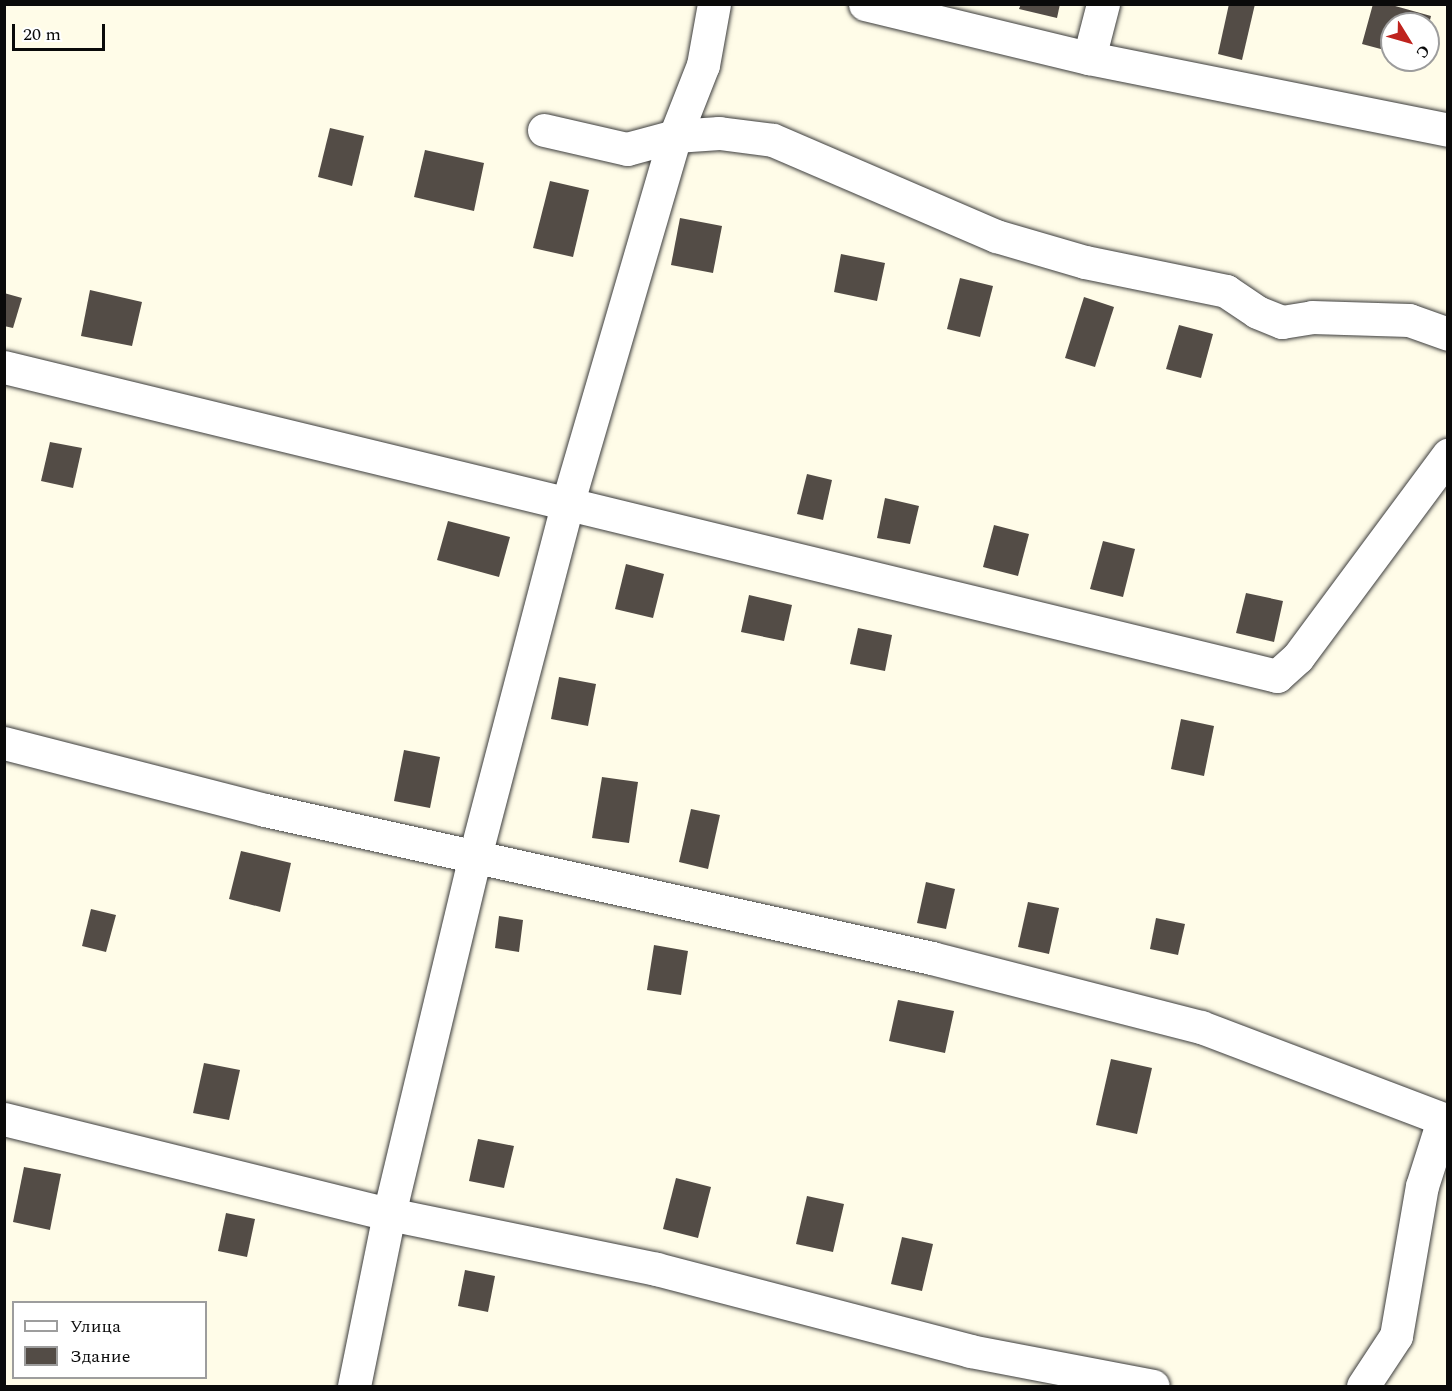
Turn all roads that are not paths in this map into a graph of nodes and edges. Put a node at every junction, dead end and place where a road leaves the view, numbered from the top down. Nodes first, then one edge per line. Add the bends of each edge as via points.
1 (714, 4) edge
2 (865, 4) edge
3 (1103, 4) edge
4 (1089, 58) junction
5 (544, 130) dead end
6 (1448, 130) edge
7 (675, 136) junction
8 (1448, 334) edge
9 (4, 367) edge
10 (1448, 455) edge
11 (567, 505) junction
12 (4, 743) edge
13 (475, 856) junction
14 (4, 1119) edge
15 (1445, 1120) edge
16 (389, 1214) junction
17 (354, 1386) edge
18 (1154, 1386) edge
19 (1363, 1386) edge

1 - 7 street via 703,65
2 - 4 street
3 - 4 street
4 - 6 street
5 - 7 street via 627,149
7 - 8 street via 719,133 773,140 996,236 1085,262 1226,291 1257,312 1282,322 1312,317 1408,320
7 - 11 street
9 - 11 street
10 - 11 street via 1298,657 1277,676
11 - 13 street
12 - 13 street via 265,810
13 - 15 street via 932,958 1201,1027
13 - 16 street
14 - 16 street
15 - 19 street via 1422,1186 1396,1336
16 - 17 street
16 - 18 street via 568,1248 970,1351

